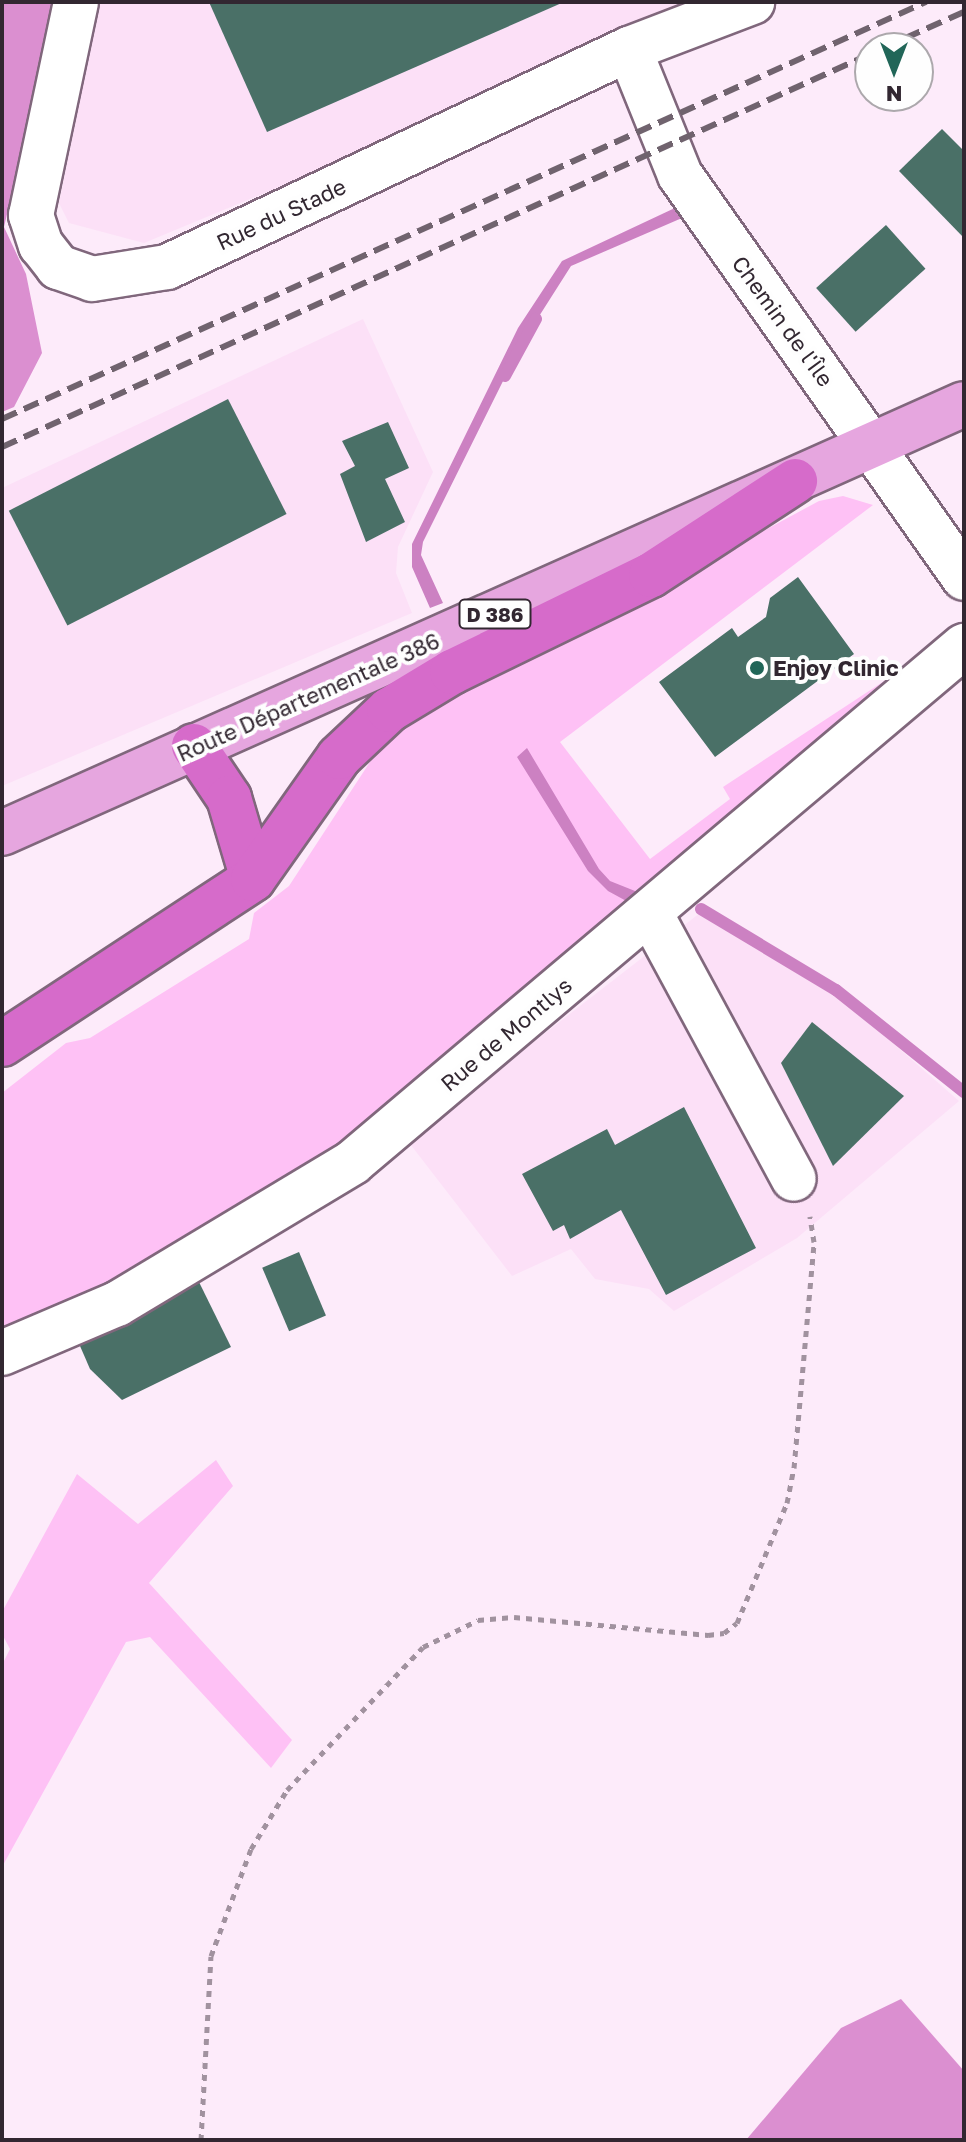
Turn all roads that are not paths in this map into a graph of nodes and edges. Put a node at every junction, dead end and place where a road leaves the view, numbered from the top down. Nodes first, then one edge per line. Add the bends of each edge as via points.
1 (76, 2) edge
2 (752, 2) edge
3 (629, 49) junction
4 (964, 404) edge
5 (873, 445) junction
6 (795, 481) junction
7 (964, 578) edge
8 (964, 646) edge
9 (194, 746) junction
10 (2, 833) edge
11 (253, 879) junction
12 (650, 913) junction
13 (2, 1044) edge
14 (794, 1179) road end
15 (2, 1353) edge

1 - 3 street, Rue du Stade via 31,215 41,245 58,267 92,279 167,267
2 - 3 street, Rue du Stade
3 - 5 street, Chemin de l'Île via 680,175
4 - 5 main road, Route Départementale 386 / D 386
5 - 6 main road, Route Départementale 386 / D 386
5 - 7 street, Chemin de l'Île
6 - 9 main road, Route Départementale 386 / D 386
6 - 11 highway via 651,575 452,672 389,710 339,757
8 - 12 street, Rue de Montlys
9 - 10 main road, Route Départementale 386 / D 386
9 - 11 highway via 229,798
11 - 13 highway
12 - 14 street
12 - 15 street, Rue de Montlys via 353,1162 117,1304

